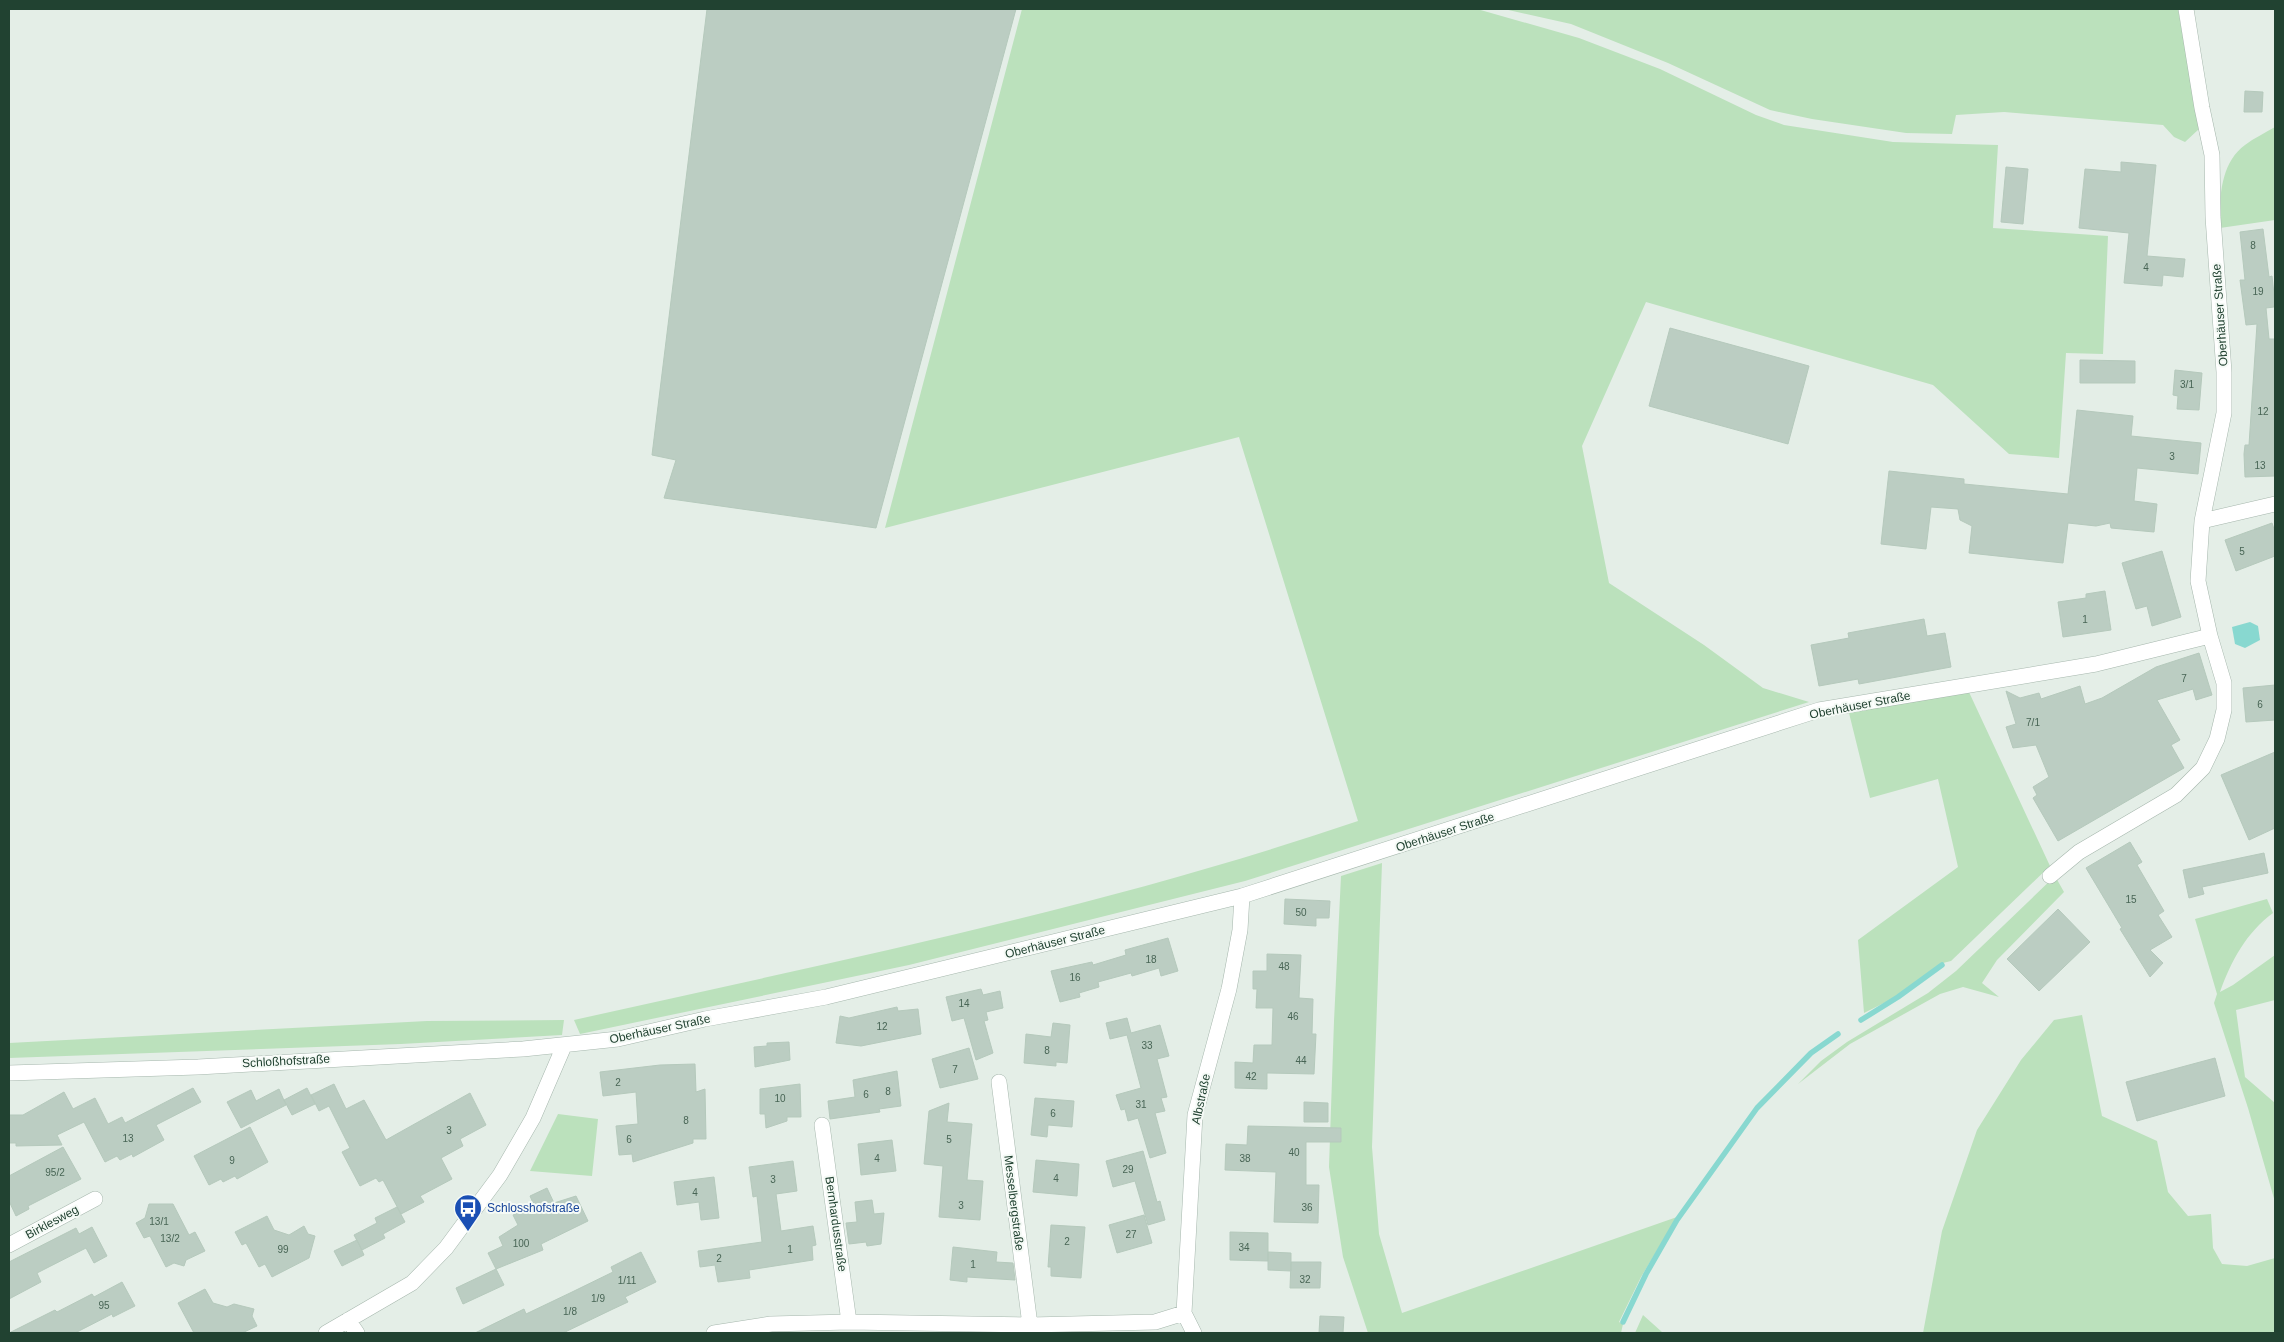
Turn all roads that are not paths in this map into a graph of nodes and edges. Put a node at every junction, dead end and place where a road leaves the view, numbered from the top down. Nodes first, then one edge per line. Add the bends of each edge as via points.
1 (2186, 9) edge
2 (2275, 504) edge
3 (2202, 521) junction
4 (2210, 636) junction
5 (2050, 876) dead end
6 (1242, 896) junction
7 (564, 1046) junction
8 (9, 1073) edge
9 (998, 1082) dead end
10 (822, 1125) dead end
11 (96, 1200) dead end
12 (9, 1245) edge
13 (1184, 1313) junction
14 (348, 1320) junction
15 (849, 1322) junction
16 (1030, 1325) junction
17 (326, 1333) edge
18 (357, 1333) edge
19 (714, 1333) edge
20 (1194, 1333) edge

1 - 3 street, Oberhäuser Straße via 2212,156 2224,372 2224,413
2 - 3 street
3 - 4 street, Oberhäuser Straße via 2198,581
4 - 5 street via 2224,683 2224,710 2218,739 2202,768 2176,795 2079,852
4 - 6 street, Oberhäuser Straße via 2096,664 1819,710
6 - 7 street, Oberhäuser Straße via 826,997 704,1018 618,1039
6 - 13 street, Albstraße via 1240,930 1229,989 1195,1115
7 - 8 street, Schloßhofstraße via 198,1067
7 - 14 street via 533,1118 500,1175 446,1248 412,1283
9 - 16 street, Messelbergstraße
10 - 15 street, Bernhardusstraße
11 - 12 street, Birklesweg
13 - 16 street via 1155,1322
13 - 20 street, Albstraße
14 - 17 street
14 - 18 street
15 - 16 street
15 - 19 street via 771,1324

